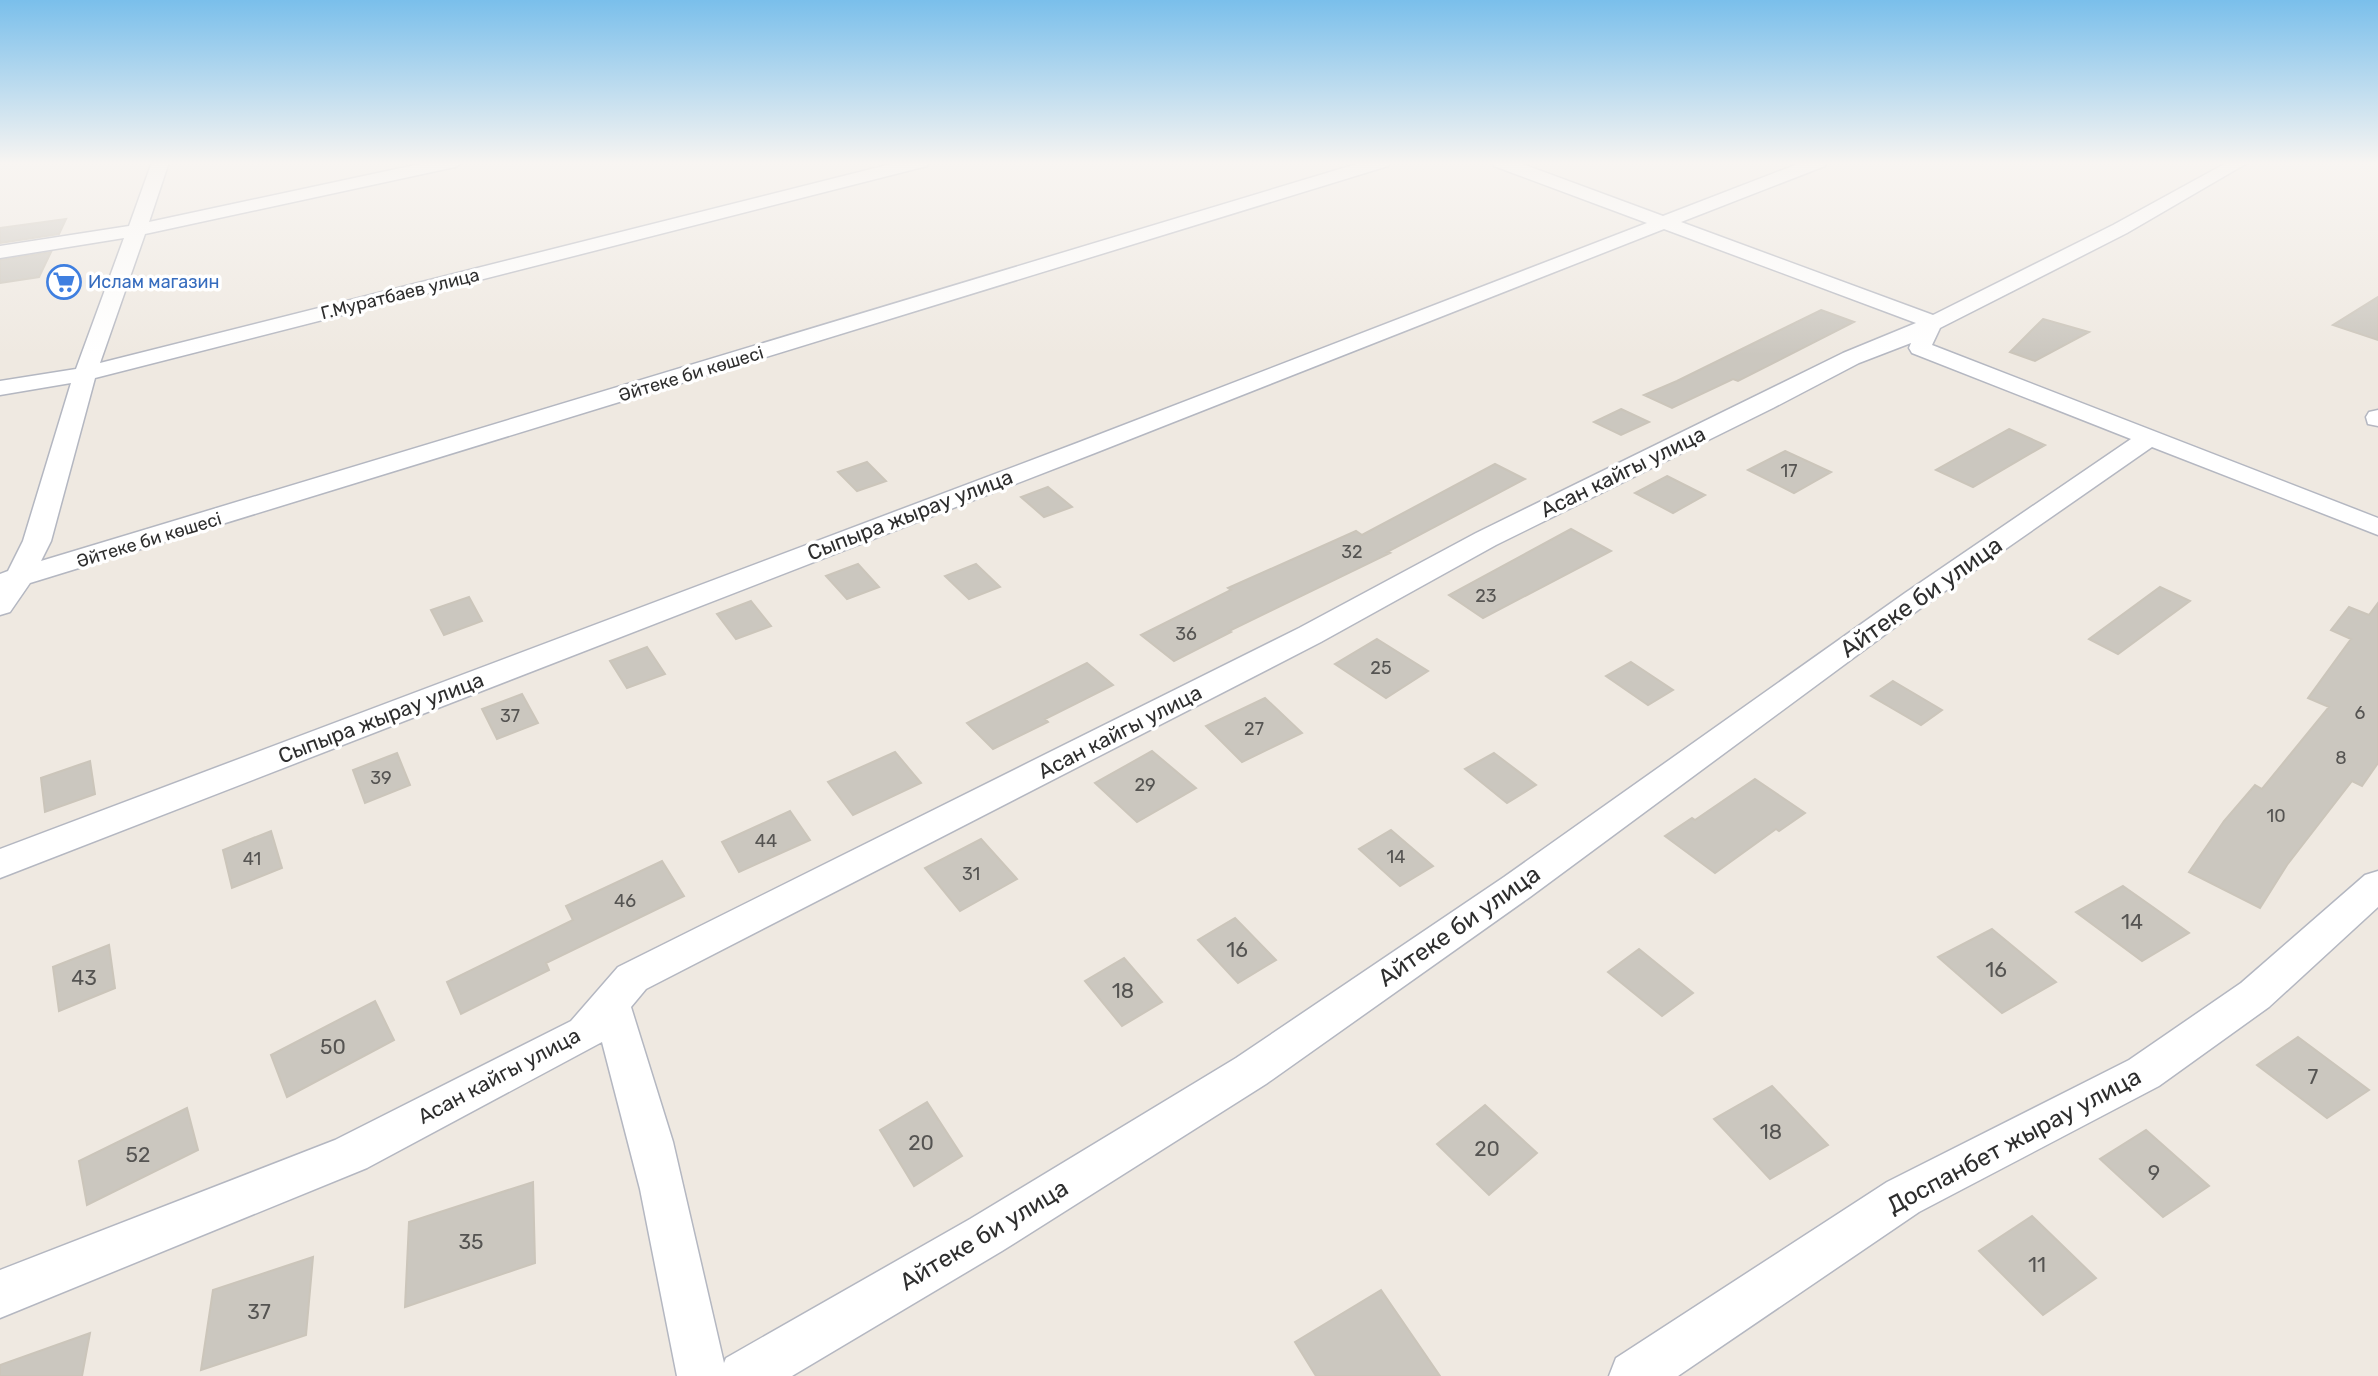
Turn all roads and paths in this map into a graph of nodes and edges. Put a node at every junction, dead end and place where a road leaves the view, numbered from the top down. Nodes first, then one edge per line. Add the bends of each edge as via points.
1 (138, 226) edge
2 (155, 226) edge
3 (667, 226) edge
4 (1172, 226) edge
5 (1656, 226) edge
6 (1672, 226) edge
7 (2125, 226) edge
8 (137, 230) junction
9 (0, 252) edge
10 (1926, 335) junction
11 (85, 373) junction
12 (0, 388) edge
13 (2149, 438) junction
14 (2378, 527) edge
15 (9, 582) edge
16 (0, 606) edge
17 (0, 864) edge
18 (2378, 885) edge
19 (610, 1004) junction
20 (0, 1294) edge
21 (702, 1376) edge
22 (744, 1376) edge
23 (1634, 1376) edge

1 - 8 street
2 - 8 street
3 - 11 street, Г.Муратбаев улица
4 - 15 street, Әйтеке би көшесі
5 - 17 street, Сыпыра жырау улица
6 - 10 street
7 - 10 street, Асан кайгы улица
8 - 9 street
8 - 11 street
10 - 13 street
10 - 19 street, Асан кайгы улица via 1851,358 1486,539 1310,635 632,978
11 - 12 street, Г.Муратбаев улица
11 - 15 street via 37,541
13 - 14 street
13 - 22 street, Айтеке би улица via 1251,1070 986,1235
15 - 16 street
18 - 23 street, Доспанбет жырау улица via 2255,995 2144,1073 1903,1197
19 - 20 street, Асан кайгы улица via 585,1033 351,1154
19 - 21 street via 634,1070 660,1175

